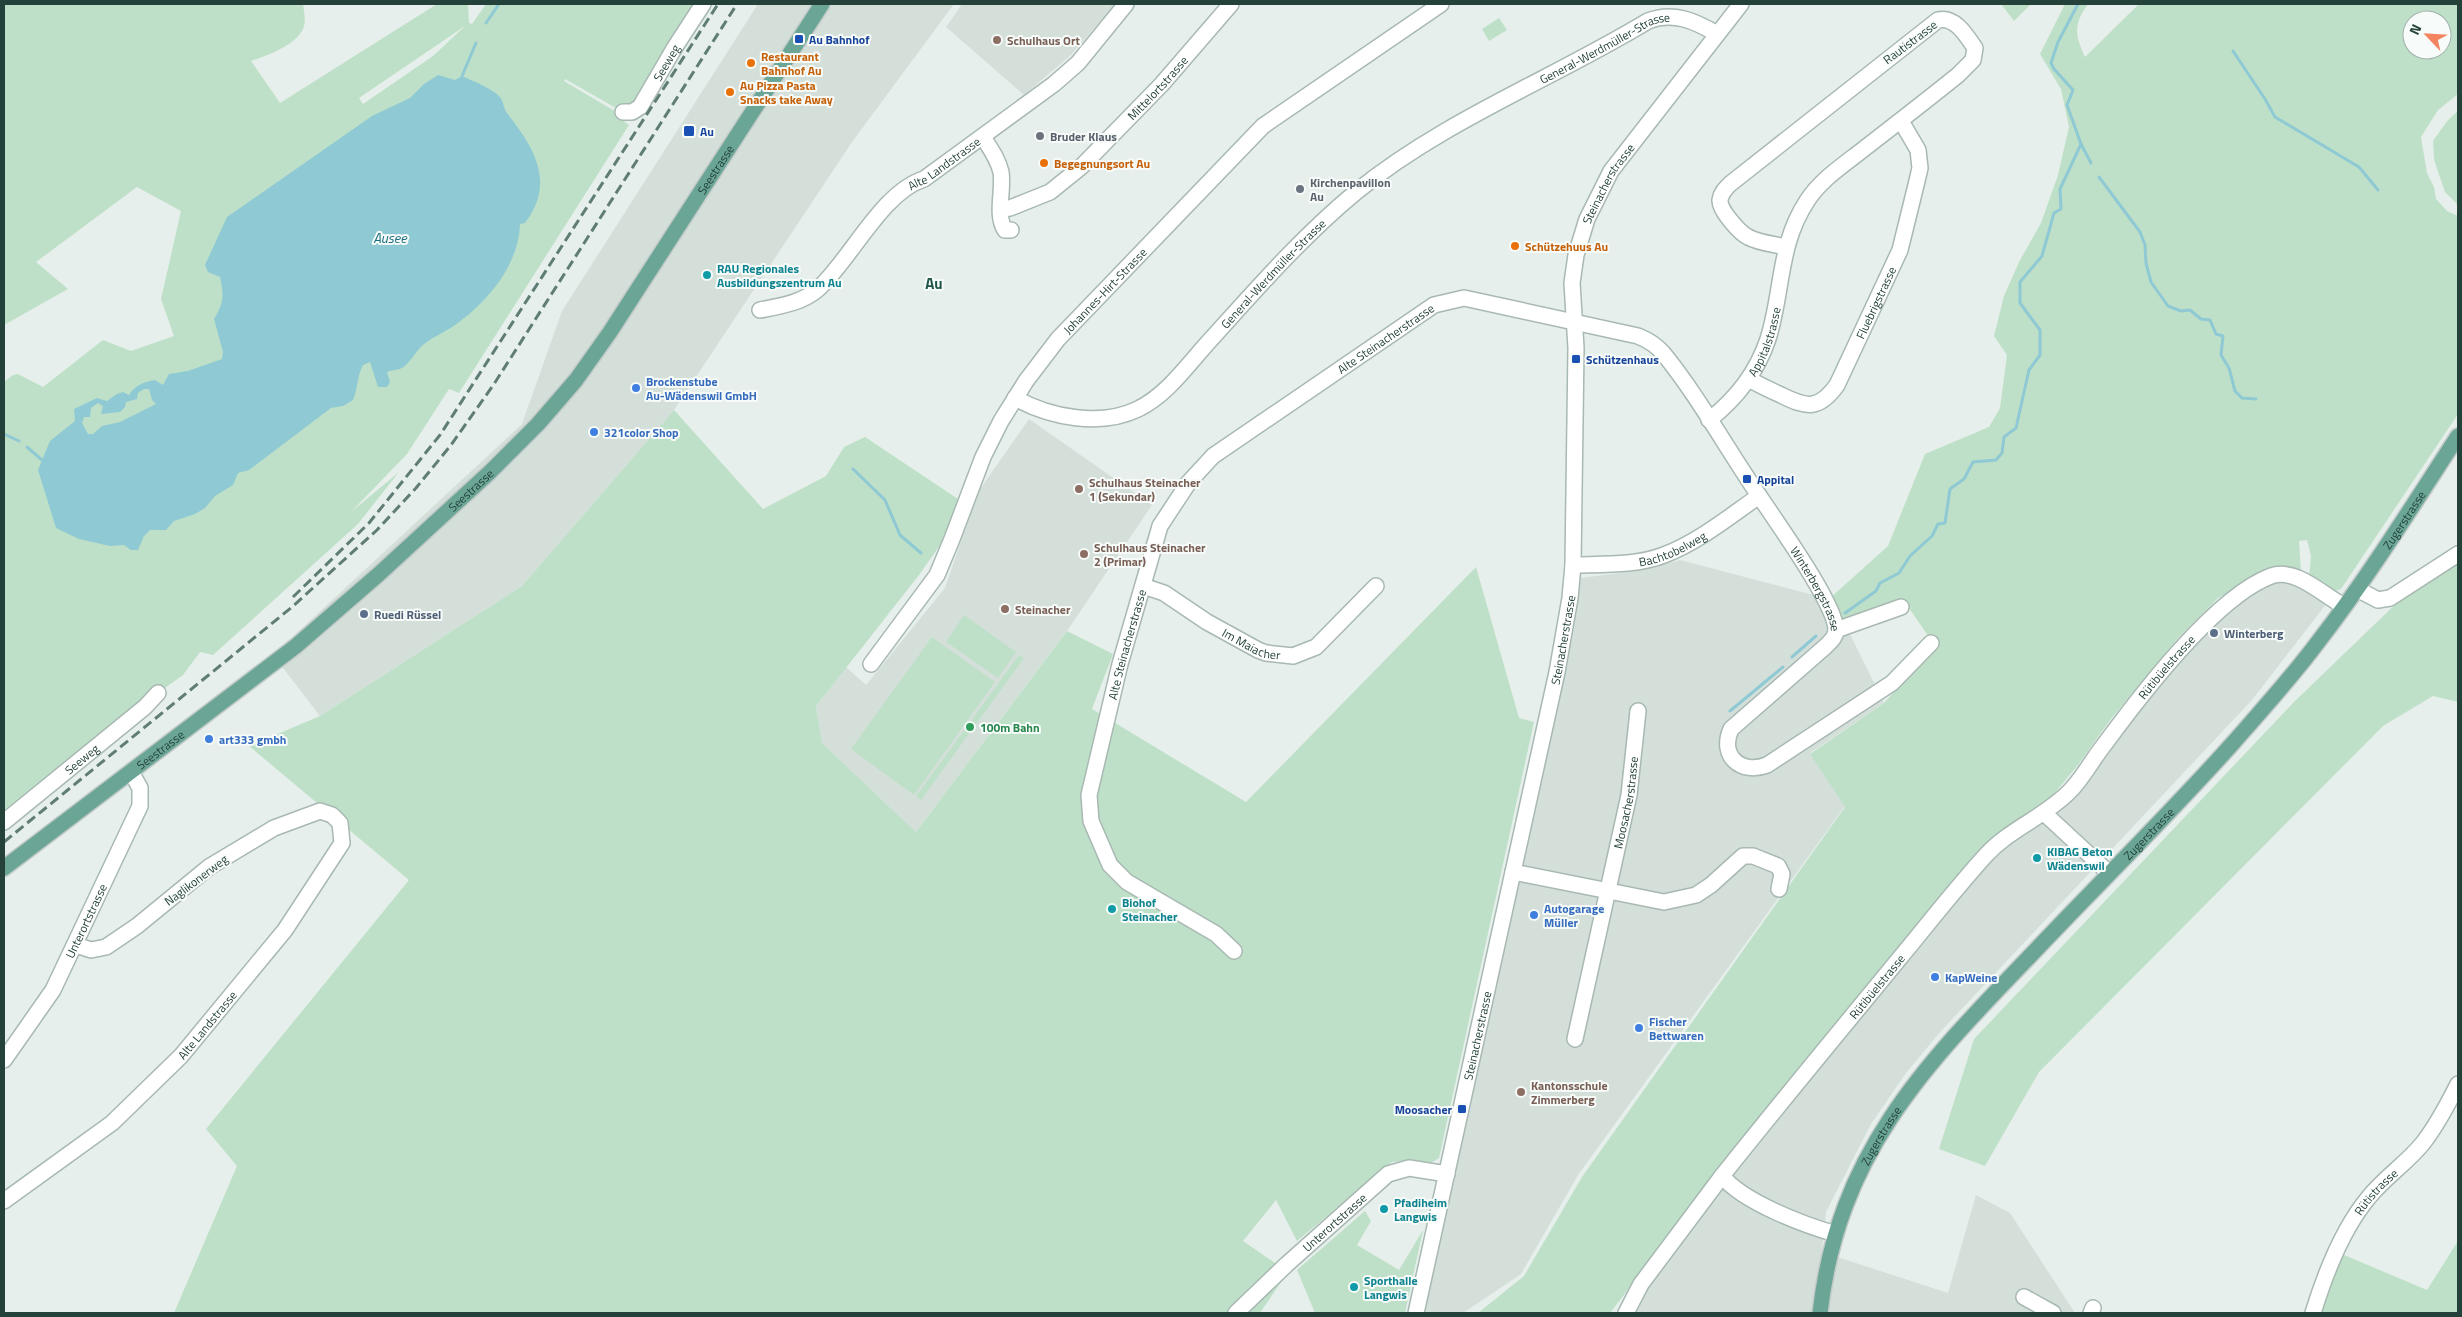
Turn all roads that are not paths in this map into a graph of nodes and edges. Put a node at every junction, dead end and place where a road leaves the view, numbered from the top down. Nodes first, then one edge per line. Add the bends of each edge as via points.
1 (703, 4) edge
2 (822, 4) edge
3 (1126, 4) edge
4 (1231, 4) edge
5 (1441, 4) edge
6 (1741, 4) edge
7 (1718, 34) junction
8 (623, 112) dead end
9 (1901, 121) junction
10 (983, 137) junction
11 (1002, 209) junction
12 (1011, 230) dead end
13 (1786, 247) junction
14 (760, 310) dead end
15 (1574, 322) junction
16 (1749, 379) junction
17 (1015, 398) junction
18 (1709, 420) junction
19 (2458, 436) edge
20 (1759, 496) junction
21 (2458, 554) edge
22 (1573, 565) junction
23 (1143, 586) junction
24 (1376, 586) dead end
25 (2357, 589) junction
26 (2344, 606) junction
27 (1901, 607) dead end
28 (1836, 630) junction
29 (1931, 643) dead end
30 (871, 664) dead end
31 (158, 693) dead end
32 (1638, 711) dead end
33 (131, 772) junction
34 (320, 811) joint
35 (2044, 813) junction
36 (4, 822) edge
37 (4, 868) edge
38 (1513, 872) junction
39 (2109, 873) junction
40 (1779, 889) dead end
41 (1608, 892) junction
42 (76, 945) junction
43 (1234, 951) dead end
44 (1575, 1039) dead end
45 (4, 1060) edge
46 (2458, 1084) edge
47 (1447, 1174) junction
48 (1722, 1176) junction
49 (4, 1201) edge
50 (1836, 1234) junction
51 (2024, 1297) dead end
52 (1236, 1313) edge
53 (1416, 1313) edge
54 (1626, 1313) edge
55 (1820, 1313) edge
56 (2053, 1313) edge
57 (2313, 1313) edge

1 - 8 street, Seeweg via 640,107 632,112
2 - 33 main road, Seestrasse via 610,332 576,380 538,424 386,568 296,646
3 - 10 street, Alte Landstrasse via 1078,63
4 - 11 street, Mittelortstrasse via 1162,84 1080,167 1050,192
5 - 17 street, Johannes-Hirt-Strasse via 1278,114 1248,139 1058,339
6 - 7 street, Steinacherstrasse
7 - 15 street, Steinacherstrasse via 1621,157 1594,202 1573,268
7 - 17 street, General-Werdmüller-Strasse via 1675,16 1661,16 1415,149 1320,224 1170,383 1142,407 1116,417 1090,419 1039,408
9 - 13 street, Rautistrasse via 1819,186 1798,216
9 - 13 street, Rautistrasse via 1973,60 1974,48 1958,26 1949,20 1938,20 1805,123 1723,192 1721,206 1739,232 1754,240
9 - 16 street, Fluebrigstrasse via 1918,150 1918,181 1900,250 1837,385 1827,398 1809,405 1798,404
10 - 11 street via 1000,170
10 - 14 street, Alte Landstrasse via 924,179 912,182 895,197 817,290 792,304
11 - 12 street via 1001,224 1005,230
13 - 16 street, Appitalstrasse via 1768,339
15 - 18 street, Winterbergstrasse via 1614,329 1650,342 1670,363
15 - 22 street, Steinacherstrasse
15 - 23 street, Alte Steinacherstrasse via 1464,298 1434,305 1213,456 1168,511 1160,526
16 - 18 street, Appitalstrasse via 1730,403
17 - 30 street, Johannes-Hirt-Strasse via 983,457 936,574
18 - 20 street, Winterbergstrasse
19 - 25 main road, Zugerstrasse
20 - 22 street, Bachtobelweg via 1664,556
20 - 28 street, Winterbergstrasse via 1809,573 1829,609
21 - 25 street via 2390,598 2378,600
22 - 38 street, Steinacherstrasse via 1557,672
23 - 24 street, Im Maiacher via 1164,593 1207,622 1258,650 1293,656 1316,647
23 - 43 street, Alte Steinacherstrasse via 1094,770 1089,795 1091,821 1110,865 1128,882 1197,921
25 - 26 main road, Zugerstrasse
26 - 35 street, Rütibüelstrasse via 2304,582 2279,574 2231,602 2205,625 2148,687 2070,792
26 - 39 main road, Zugerstrasse via 2298,667 2236,738
27 - 28 street
28 - 29 street, Winterbergstrasse via 1826,646 1731,729 1727,745 1731,756 1740,765 1752,770 1767,766 1892,683
31 - 36 street, Seeweg
32 - 41 street, Moosacherstrasse via 1629,795
33 - 37 main road, Seestrasse
33 - 42 street, Unterortstrasse via 140,788 140,806
34 - 42 street, Naglikonerweg via 274,828 209,867 106,947 91,950
34 - 49 street, Alte Landstrasse via 340,822 342,843 285,930 248,976 181,1056 146,1091 112,1122
35 - 39 street
35 - 48 street, Rütibüelstrasse via 1988,853
38 - 41 street
38 - 47 street, Steinacherstrasse
39 - 50 main road, Zugerstrasse via 1976,1012 1915,1083 1871,1148 1847,1200
40 - 41 street via 1782,874 1778,866 1747,855 1739,858 1696,895 1680,900 1664,902
41 - 44 street, Moosacherstrasse
42 - 45 street, Unterortstrasse via 54,990
46 - 57 street, Rütistrasse via 2422,1143 2369,1197 2354,1219 2322,1286
47 - 52 street, Unterortstrasse via 1409,1168 1388,1174
47 - 53 street, Steinacherstrasse
48 - 50 street via 1739,1193 1810,1227
48 - 54 street, Rütibüelstrasse via 1641,1284
50 - 55 main road, Zugerstrasse
51 - 56 street

